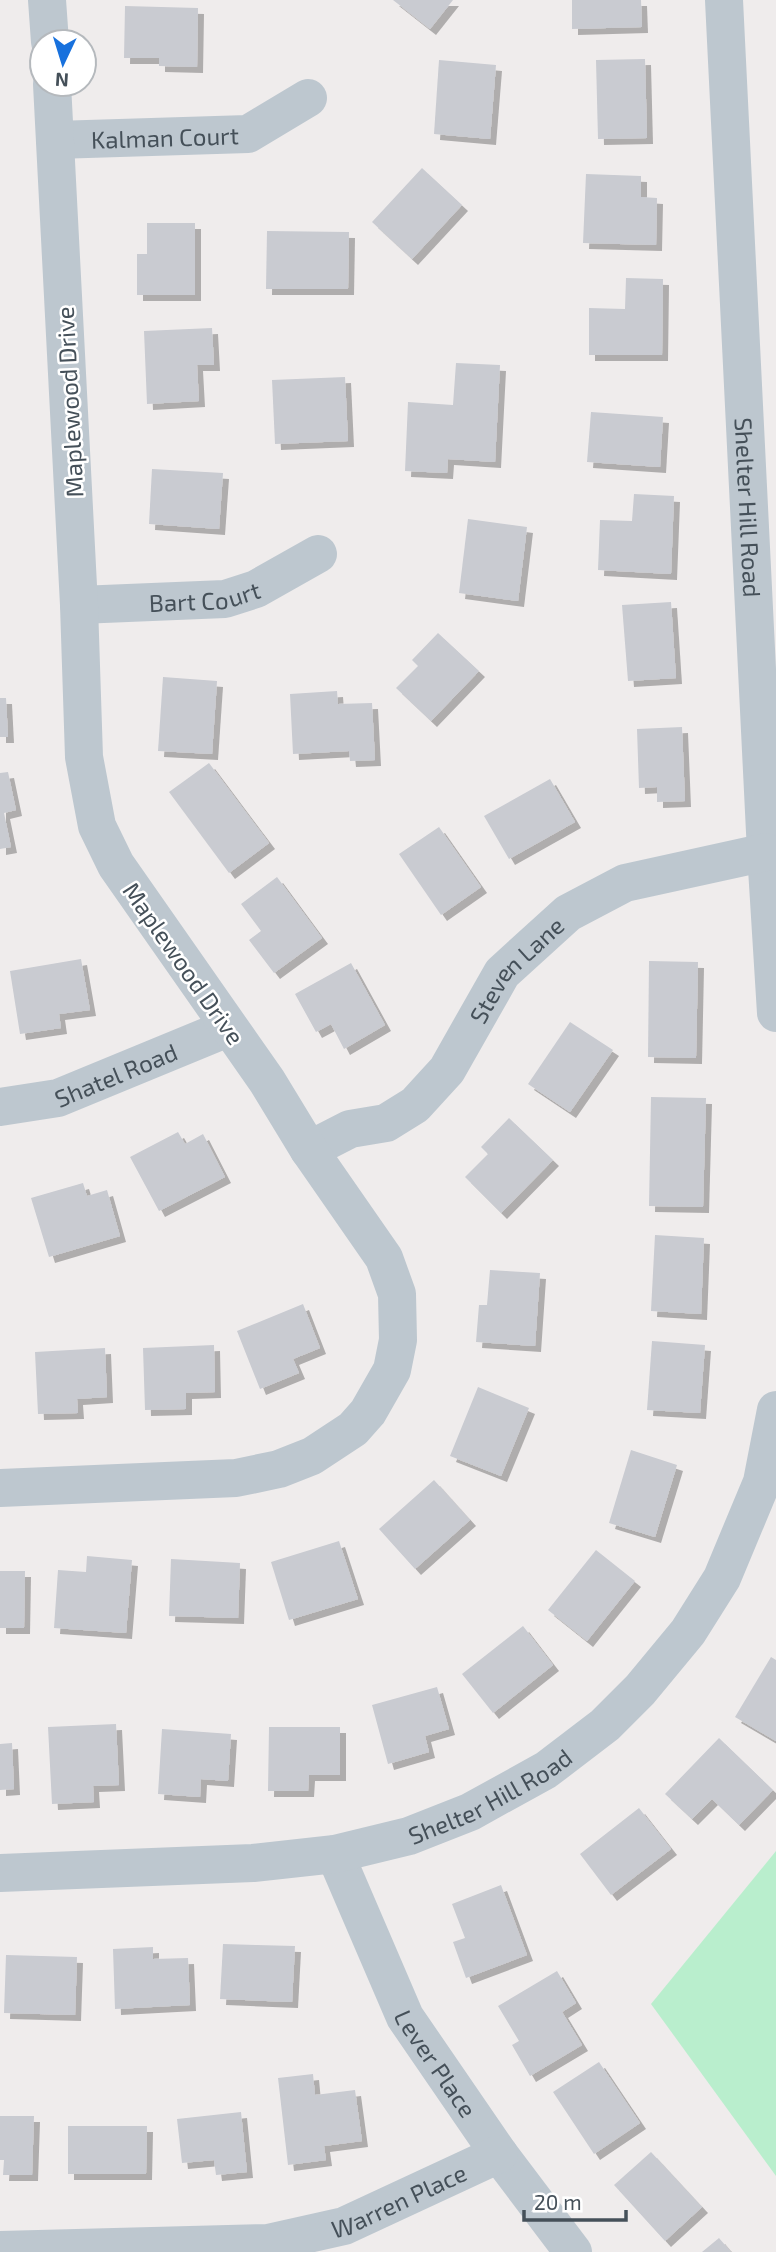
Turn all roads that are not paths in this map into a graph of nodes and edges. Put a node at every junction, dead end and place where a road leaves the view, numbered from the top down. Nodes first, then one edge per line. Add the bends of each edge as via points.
1 (47, 0) edge
2 (724, 0) edge
3 (49, 28) edge
4 (53, 98) edge
5 (308, 98) dead end
6 (55, 140) junction
7 (318, 554) dead end
8 (79, 605) junction
9 (766, 852) junction
10 (776, 1013) edge
11 (229, 1028) junction
12 (0, 1107) edge
13 (309, 1150) junction
14 (776, 1410) edge
15 (0, 1488) edge
16 (335, 1854) junction
17 (0, 1873) edge
18 (499, 2154) junction
19 (0, 2250) edge
20 (573, 2252) edge

1 - 3 street
2 - 9 street, Shelter Hill Road
4 - 6 street, Maplewood Drive
5 - 6 street, Kalman Court via 248,134
6 - 8 street, Maplewood Drive
7 - 8 street, Bart Court via 256,589 225,599
8 - 11 street, Maplewood Drive via 84,757 97,826 116,865
9 - 10 street, Shelter Hill Road
9 - 13 street, Steven Lane via 625,883 568,913 502,973 447,1070 415,1105 386,1123 350,1129
11 - 12 street, Shatel Road via 58,1098
11 - 13 street, Maplewood Drive
13 - 15 street, Maplewood Drive via 384,1258 397,1294 398,1340 391,1370 353,1429 312,1456 236,1478
14 - 16 street, Shelter Hill Road via 762,1482 722,1578 688,1632 640,1690 605,1725 546,1770 470,1812 409,1836
16 - 17 street, Shelter Hill Road via 253,1863
16 - 18 street, Lever Place via 405,2017
18 - 19 street, Warren Place via 344,2226 268,2242
18 - 20 street, Lever Place

